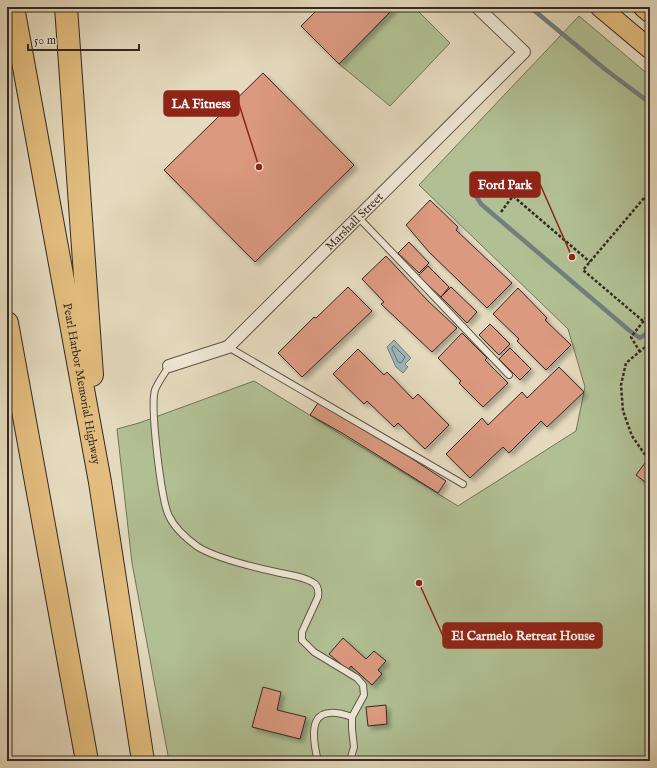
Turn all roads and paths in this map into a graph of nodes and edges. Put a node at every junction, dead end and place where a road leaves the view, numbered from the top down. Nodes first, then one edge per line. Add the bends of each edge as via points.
1 (13, 7) edge
2 (66, 7) edge
3 (477, 7) edge
4 (600, 7) edge
5 (643, 7) edge
6 (650, 13) edge
7 (650, 48) edge
8 (650, 191) edge
9 (644, 198) junction
10 (650, 203) edge
11 (501, 212) dead end
12 (359, 218) junction
13 (590, 262) junction
14 (650, 313) edge
15 (643, 321) junction
16 (7, 323) edge
17 (650, 343) edge
18 (228, 347) junction
19 (640, 352) junction
20 (169, 366) joint
21 (509, 375) dead end
22 (7, 386) edge
23 (648, 459) dead end
24 (100, 482) junction
25 (463, 484) dead end
26 (37, 492) junction
27 (352, 717) junction
28 (87, 761) edge
29 (143, 761) edge
30 (318, 761) edge
31 (350, 761) edge

1 - 24 highway, Pearl Harbor Memorial Highway
2 - 24 highway
3 - 12 street, Marshall Street via 524,52
4 - 7 main road
5 - 6 main road
8 - 9 path
9 - 10 path
9 - 13 path
11 - 13 path via 513,196
12 - 18 street, Marshall Street
12 - 21 lane
13 - 15 path via 583,270
14 - 15 path
15 - 19 path via 631,338
16 - 26 highway
17 - 19 path
18 - 20 street, Marshall Street
18 - 25 lane
19 - 23 path via 626,363 621,385 623,410 632,436
20 - 27 lane via 155,390 154,419 162,491 168,516 184,536 199,547 218,556 258,568 304,578 317,587 318,597 302,632 302,640 314,652 357,678 362,685 364,695
22 - 26 highway
24 - 29 highway, Pearl Harbor Memorial Highway
26 - 28 highway
27 - 30 lane via 340,713 322,714 315,722 313,733
27 - 31 lane via 354,747

